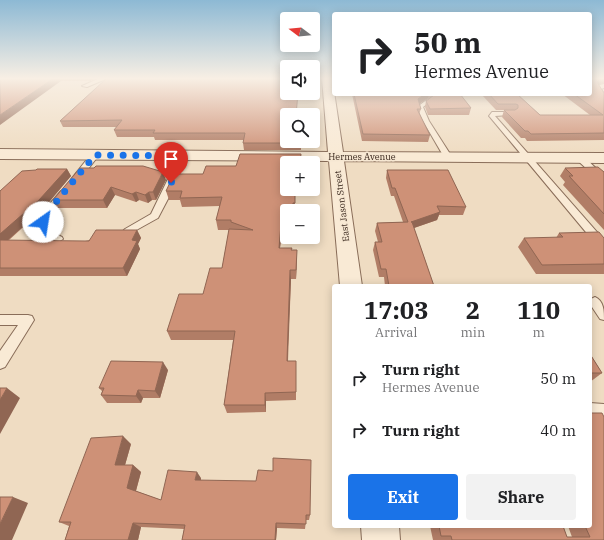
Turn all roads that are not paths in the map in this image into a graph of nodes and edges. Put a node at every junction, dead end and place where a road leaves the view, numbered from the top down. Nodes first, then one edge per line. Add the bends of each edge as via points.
1 (330, 103) edge
2 (425, 103) edge
3 (511, 113) edge
4 (0, 154) edge
5 (95, 155) junction
6 (183, 156) junction
7 (336, 157) junction
8 (448, 157) junction
9 (526, 157) junction
10 (579, 158) junction
11 (604, 158) edge
12 (604, 180) edge
13 (128, 231) edge
14 (58, 239) edge
15 (604, 247) edge
16 (352, 284) edge
17 (595, 302) dead end
18 (604, 315) edge
19 (0, 320) edge
20 (0, 364) edge
21 (592, 411) edge
22 (604, 412) edge
23 (380, 528) edge
24 (381, 540) edge

1 - 7 street, East Jason Street
2 - 8 lane via 420,107
3 - 9 lane via 494,113 492,116
4 - 5 street, Hermes Avenue
5 - 6 street, Hermes Avenue
5 - 14 lane via 46,214 40,230
6 - 7 street, Hermes Avenue
6 - 13 lane via 155,216
7 - 8 street, Hermes Avenue
7 - 16 street, East Jason Street
8 - 9 street, Hermes Avenue
9 - 10 street, Hermes Avenue
9 - 15 lane
10 - 11 street, Hermes Avenue
10 - 12 lane
17 - 18 lane
19 - 20 lane via 28,320
21 - 22 lane
23 - 24 street

